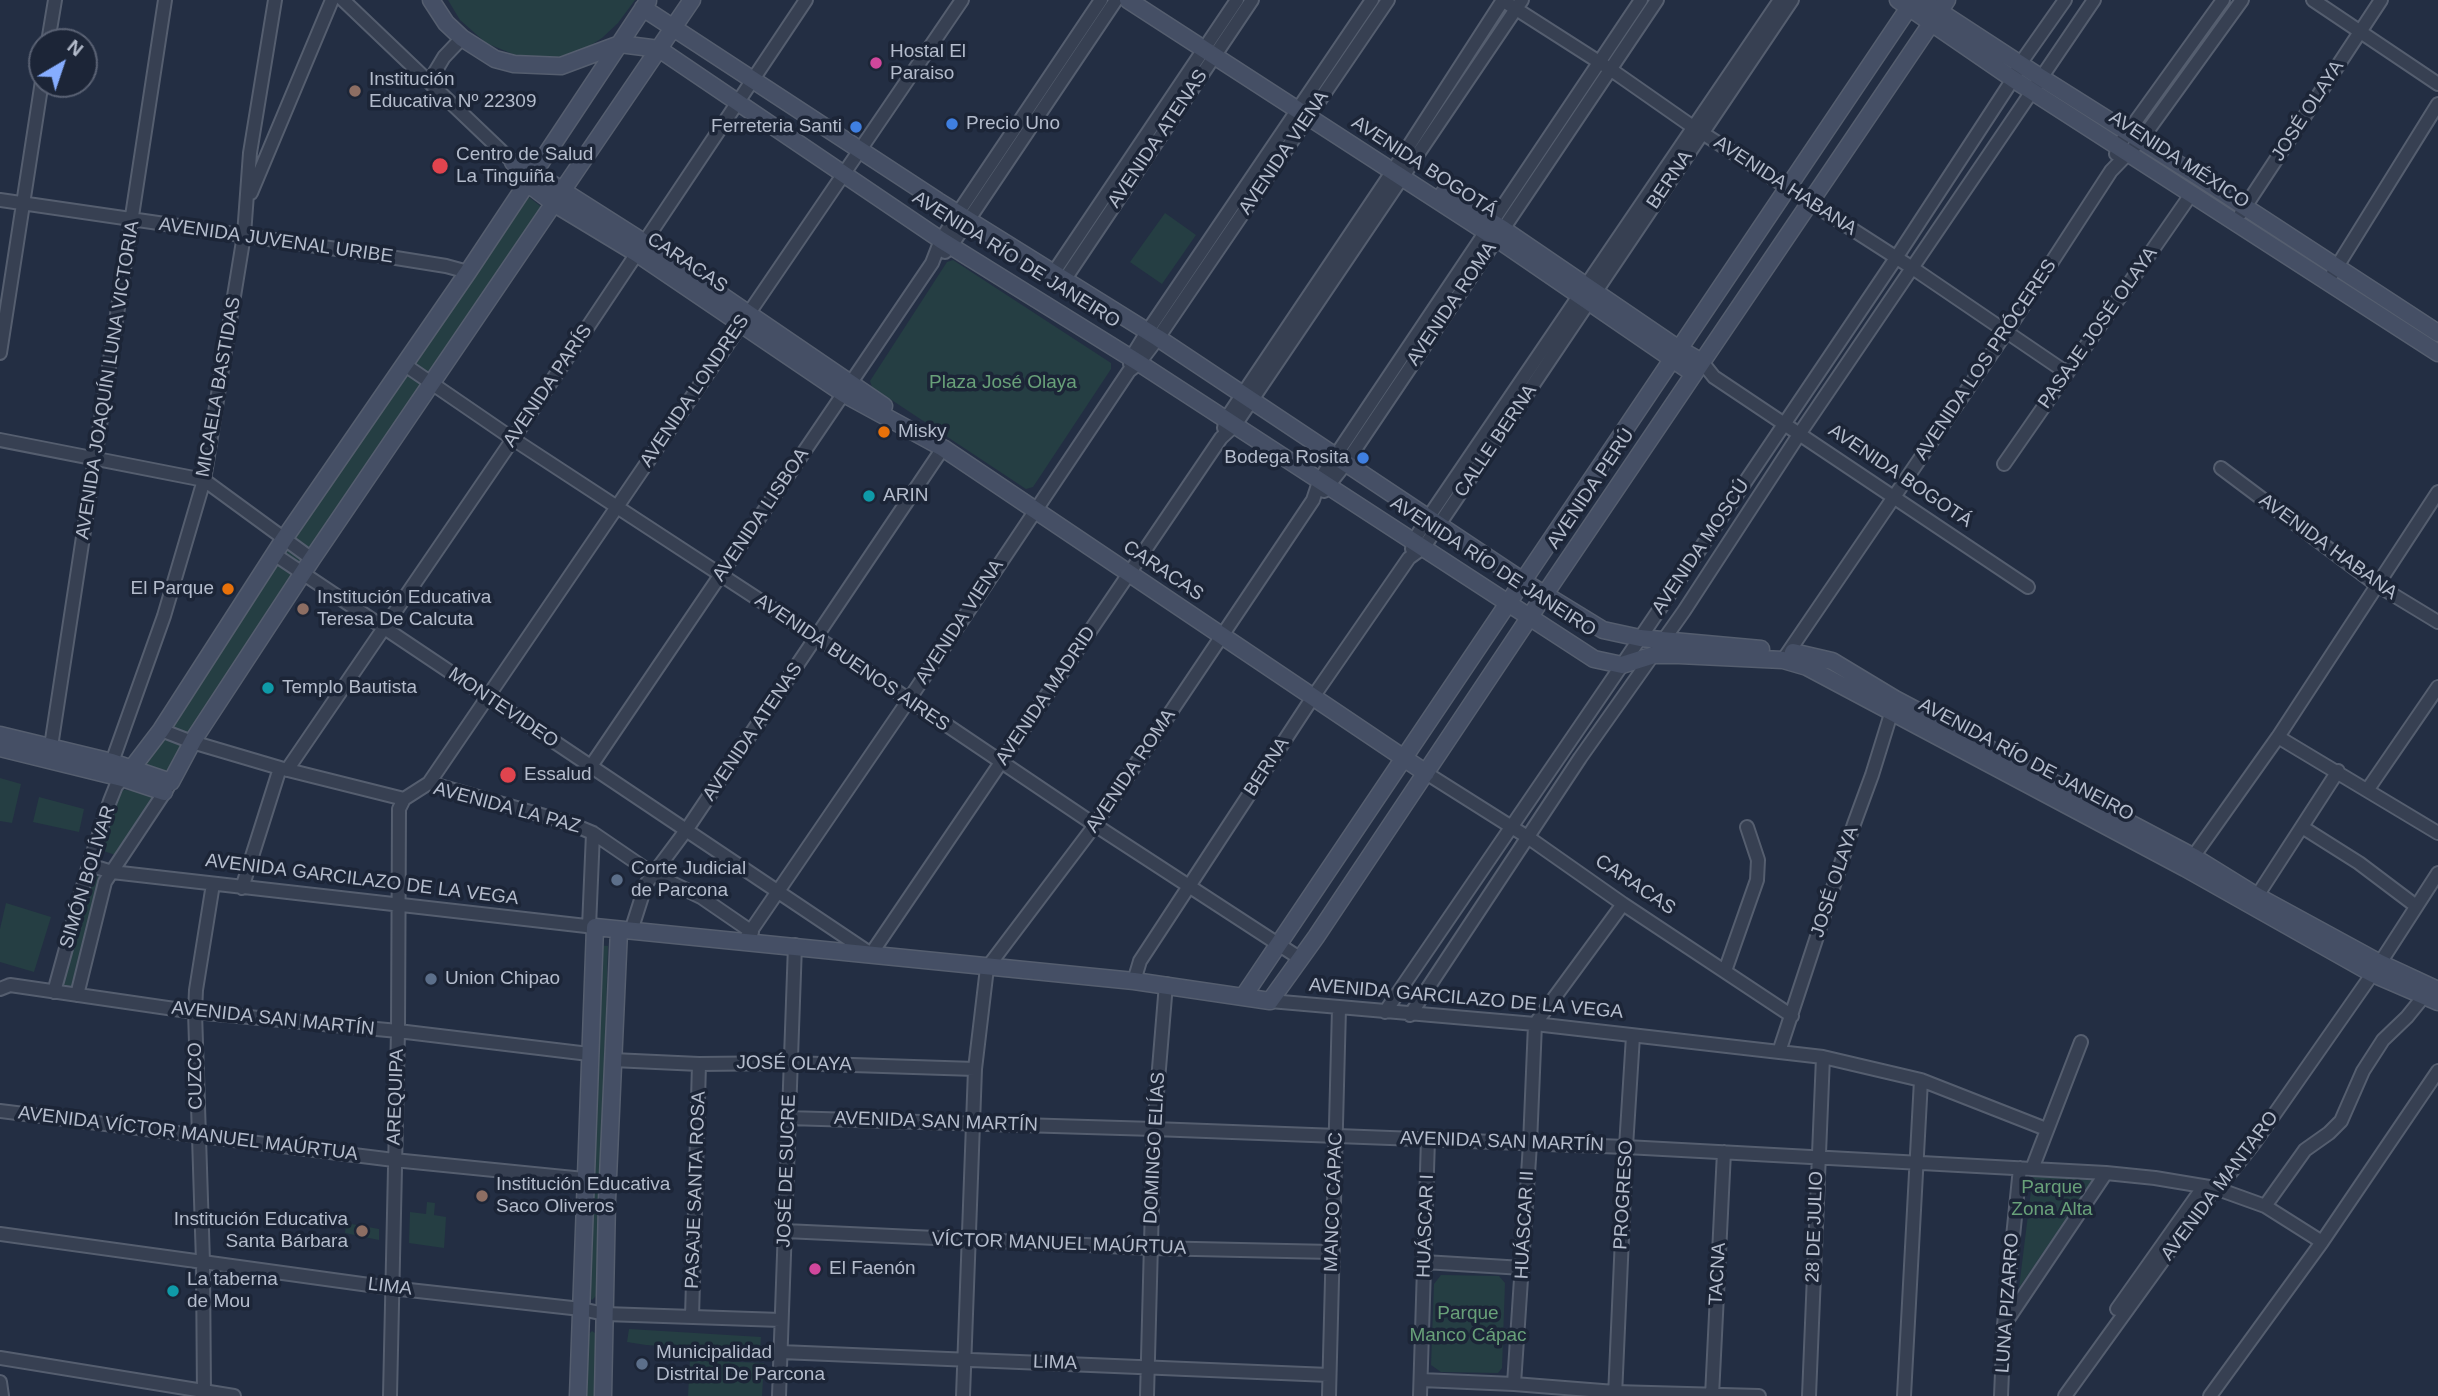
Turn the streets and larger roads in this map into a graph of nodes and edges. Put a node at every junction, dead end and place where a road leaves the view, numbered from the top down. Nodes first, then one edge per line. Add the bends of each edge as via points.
1 (55, 0) edge
2 (165, 0) edge
3 (275, 0) edge
4 (332, 0) edge
5 (343, 0) edge
6 (430, 0) edge
7 (692, 0) edge
8 (806, 0) edge
9 (962, 0) edge
10 (1101, 0) edge
11 (1116, 0) edge
12 (1128, 0) edge
13 (1148, 0) edge
14 (1237, 0) edge
15 (1252, 0) edge
16 (1372, 0) edge
17 (1388, 0) edge
18 (1503, 0) edge
19 (1642, 0) edge
20 (1657, 0) edge
21 (1780, 0) edge
22 (1792, 0) edge
23 (2065, 0) edge
24 (2094, 0) edge
25 (2223, 0) edge
26 (2242, 0) edge
27 (2313, 0) edge
28 (2381, 0) edge
29 (1911, 2) edge
30 (646, 4) edge
31 (1519, 4) edge
32 (1939, 11) edge
33 (632, 23) junction
34 (674, 27) junction
35 (50, 28) edge
36 (2360, 31) junction
37 (462, 38) junction
38 (620, 44) junction
39 (653, 47) junction
40 (1212, 48) junction
41 (584, 57) junction
42 (1605, 66) junction
43 (2017, 71) junction
44 (600, 75) junction
45 (752, 80) junction
46 (429, 82) junction
47 (2036, 84) junction
48 (2438, 84) edge
49 (39, 98) edge
50 (738, 102) junction
51 (2438, 104) edge
52 (1306, 108) junction
53 (1697, 130) junction
54 (2129, 143) junction
55 (860, 149) junction
56 (513, 162) joint
57 (1400, 171) junction
58 (843, 174) junction
59 (531, 177) junction
60 (1788, 189) junction
61 (2192, 192) junction
62 (559, 198) junction
63 (0, 200) edge
64 (1809, 202) junction
65 (23, 203) junction
66 (247, 203) junction
67 (2245, 207) junction
68 (963, 216) junction
69 (132, 220) junction
70 (2236, 223) junction
71 (1494, 231) junction
72 (244, 235) junction
73 (946, 243) junction
74 (640, 248) junction
75 (1896, 258) junction
76 (2337, 268) junction
77 (1914, 269) junction
78 (468, 272) junction
79 (1059, 275) junction
80 (2328, 283) junction
81 (1588, 293) junction
82 (744, 319) junction
83 (2432, 330) edge
84 (2007, 331) junction
85 (1152, 335) junction
86 (0, 352) edge
87 (2438, 353) edge
88 (1676, 354) junction
89 (1133, 364) junction
90 (405, 365) junction
91 (1698, 368) junction
92 (2067, 373) junction
93 (432, 384) junction
94 (848, 388) junction
95 (1247, 397) junction
96 (1231, 422) junction
97 (1784, 423) junction
98 (1800, 433) junction
99 (513, 439) junction
100 (0, 440) edge
101 (943, 448) junction
102 (96, 457) junction
103 (1341, 459) junction
104 (2004, 464) dead end
105 (2221, 468) dead end
106 (204, 480) junction
107 (1325, 483) junction
108 (2438, 492) edge
109 (1893, 498) junction
110 (615, 508) junction
111 (1035, 510) junction
112 (1434, 522) junction
113 (284, 539) junction
114 (1419, 544) junction
115 (274, 554) junction
116 (1409, 558) joint
117 (312, 559) junction
118 (1129, 572) junction
119 (302, 573) junction
120 (720, 575) junction
121 (1523, 581) junction
122 (2377, 585) junction
123 (2028, 587) dead end
124 (1545, 594) junction
125 (1509, 603) junction
126 (1530, 616) junction
127 (2438, 622) edge
128 (384, 629) junction
129 (1222, 636) junction
130 (816, 637) junction
131 (1640, 638) junction
132 (1664, 641) junction
133 (1654, 655) junction
134 (1786, 656) junction
135 (1622, 665) junction
136 (2438, 687) edge
137 (1313, 697) junction
138 (486, 698) junction
139 (908, 701) junction
140 (1893, 705) junction
141 (161, 730) junction
142 (0, 736) edge
143 (2278, 737) junction
144 (192, 742) junction
145 (0, 748) edge
146 (1563, 749) junction
147 (50, 754) junction
148 (1403, 758) junction
149 (1580, 758) junction
150 (112, 762) junction
151 (1001, 763) junction
152 (591, 766) junction
153 (284, 769) junction
154 (2338, 771) junction
155 (127, 773) junction
156 (1426, 773) junction
157 (429, 783) junction
158 (167, 787) junction
159 (2368, 789) junction
160 (404, 799) junction
161 (1095, 825) junction
162 (1513, 827) junction
163 (1747, 827) dead end
164 (2302, 827) junction
165 (687, 829) junction
166 (593, 833) junction
167 (2438, 833) edge
168 (1529, 838) junction
169 (2189, 862) junction
170 (89, 865) junction
171 (112, 872) junction
172 (2438, 873) edge
173 (653, 874) junction
174 (213, 884) junction
175 (1188, 887) junction
176 (242, 888) junction
177 (779, 892) junction
178 (2257, 896) junction
179 (1623, 904) junction
180 (399, 905) junction
181 (2416, 906) junction
182 (1450, 918) junction
183 (592, 927) junction
184 (1467, 929) junction
185 (625, 931) junction
186 (748, 937) junction
187 (795, 945) junction
188 (1278, 945) junction
189 (871, 954) junction
190 (1301, 959) junction
191 (987, 968) junction
192 (2376, 969) junction
193 (1725, 971) junction
194 (1134, 981) junction
195 (1166, 984) junction
196 (0, 989) edge
197 (54, 992) junction
198 (77, 995) junction
199 (2433, 996) edge
200 (1243, 997) junction
201 (1270, 1001) junction
202 (1339, 1008) junction
203 (195, 1012) junction
204 (1385, 1012) junction
205 (1410, 1015) junction
206 (1791, 1016) junction
207 (1535, 1024) junction
208 (398, 1031) junction
209 (1633, 1036) junction
210 (2081, 1042) dead end
211 (1779, 1052) junction
212 (589, 1054) junction
213 (1823, 1058) junction
214 (613, 1060) junction
215 (791, 1063) junction
216 (699, 1064) junction
217 (975, 1069) junction
218 (2438, 1071) edge
219 (1921, 1080) junction
220 (0, 1111) edge
221 (788, 1118) junction
222 (972, 1123) junction
223 (1154, 1129) junction
224 (2046, 1129) junction
225 (198, 1135) junction
226 (1336, 1137) junction
227 (1428, 1139) junction
228 (1530, 1143) junction
229 (1626, 1147) junction
230 (1724, 1152) junction
231 (1818, 1156) junction
232 (394, 1160) junction
233 (1917, 1163) junction
234 (2026, 1169) junction
235 (2106, 1173) junction
236 (584, 1179) junction
237 (2209, 1187) junction
238 (2265, 1206) junction
239 (785, 1231) junction
240 (0, 1234) edge
241 (967, 1241) junction
242 (2322, 1242) junction
243 (1150, 1248) junction
244 (1332, 1252) junction
245 (204, 1262) junction
246 (1424, 1262) junction
247 (1523, 1268) junction
248 (391, 1288) junction
249 (581, 1309) junction
250 (605, 1314) junction
251 (692, 1317) junction
252 (781, 1320) junction
253 (2004, 1325) junction
254 (780, 1352) junction
255 (0, 1358) edge
256 (964, 1359) junction
257 (1148, 1367) junction
258 (1329, 1376) junction
259 (1421, 1380) junction
260 (0, 1382) edge
261 (1514, 1384) junction
262 (204, 1394) edge
263 (1615, 1394) edge
264 (1712, 1395) edge
265 (2, 1396) edge
266 (234, 1396) edge
267 (390, 1396) edge
268 (578, 1396) edge
269 (603, 1396) edge
270 (779, 1396) edge
271 (963, 1396) edge
272 (1147, 1396) edge
273 (1329, 1396) edge
274 (1420, 1396) edge
275 (1759, 1396) edge
276 (1809, 1396) edge
277 (1904, 1396) edge
278 (2001, 1396) edge
279 (2056, 1396) edge
280 (2065, 1396) edge
281 (2210, 1396) edge

1 - 35 street
2 - 69 street, AVENIDA JOAQUÍN LUNA VICTORIA
3 - 66 street, MICAELA BASTIDAS via 250,153
4 - 66 street
5 - 46 street
6 - 37 street
7 - 34 street
8 - 45 street, AVENIDA PARÍS
9 - 55 street, AVENIDA LONDRES
10 - 68 street, AVENIDA LISBOA
11 - 68 street, AVENIDA LISBOA
12 - 40 street, AVENIDA BOGOTÁ
13 - 40 street, AVENIDA BOGOTÁ
14 - 40 street, AVENIDA ATENAS
15 - 40 street, AVENIDA ATENAS
16 - 52 street, AVENIDA VIENA
17 - 52 street, AVENIDA VIENA
18 - 31 street, AVENIDA HABANA
18 - 57 street, AVENIDA MADRID
19 - 42 street, AVENIDA ROMA
20 - 42 street, AVENIDA ROMA
21 - 53 street, BERNA
22 - 53 street, BERNA
23 - 43 street, AVENIDA MOSCÚ
24 - 47 street, AVENIDA MOSCÚ
25 - 54 street
26 - 54 street
27 - 36 street
28 - 36 street, JOSÉ OLAYA
29 - 32 street, AVENIDA MÉXICO
29 - 60 street, AVENIDA PERÚ
30 - 33 street
30 - 34 street, AVENIDA RÍO DE JANEIRO
31 - 42 street, AVENIDA HABANA
31 - 57 street, AVENIDA MADRID
32 - 43 street, AVENIDA MÉXICO
32 - 64 street, AVENIDA PERÚ
33 - 38 street
33 - 39 street
34 - 39 street
34 - 45 street, AVENIDA RÍO DE JANEIRO
36 - 48 street
36 - 67 street, JOSÉ OLAYA
37 - 41 street via 495,59 514,64 561,66
37 - 46 street
38 - 39 street
38 - 41 street
38 - 44 street
39 - 50 street, AVENIDA RÍO DE JANEIRO
39 - 62 street
40 - 52 street, AVENIDA BOGOTÁ
40 - 79 street, AVENIDA ATENAS
41 - 44 street
42 - 53 street, AVENIDA HABANA
42 - 71 street, AVENIDA ROMA
43 - 47 street, AVENIDA MÉXICO
43 - 75 street, AVENIDA MOSCÚ
44 - 59 street
45 - 50 street, AVENIDA PARÍS
45 - 55 street, AVENIDA RÍO DE JANEIRO
46 - 56 street
47 - 54 street, AVENIDA MÉXICO
47 - 77 street, AVENIDA MOSCÚ
49 - 65 street
50 - 58 street, AVENIDA RÍO DE JANEIRO
50 - 74 street, AVENIDA PARÍS
51 - 76 street
52 - 57 street, AVENIDA BOGOTÁ
52 - 85 street, AVENIDA VIENA
53 - 60 street, AVENIDA HABANA
53 - 81 street, BERNA
54 - 61 street, AVENIDA MÉXICO
54 - 67 street, AVENIDA MÉXICO
54 - 84 street, AVENIDA LOS PRÓCERES
55 - 58 street, AVENIDA LONDRES
55 - 68 street, AVENIDA RÍO DE JANEIRO
56 - 59 street, CARACAS
57 - 71 street, AVENIDA BOGOTÁ
57 - 95 street, AVENIDA MADRID
58 - 73 street, AVENIDA RÍO DE JANEIRO
58 - 82 street, AVENIDA LONDRES
59 - 62 street, CARACAS
59 - 78 street
60 - 64 street, AVENIDA HABANA
60 - 88 street, AVENIDA PERÚ
61 - 70 street, AVENIDA MÉXICO
61 - 92 street, PASAJE JOSÉ OLAYA
62 - 74 street, CARACAS
62 - 93 street
63 - 65 street, AVENIDA JUVENAL URIBE
64 - 75 street, AVENIDA HABANA
64 - 91 street, AVENIDA PERÚ
65 - 69 street, AVENIDA JUVENAL URIBE
65 - 86 street
66 - 72 street, MICAELA BASTIDAS
67 - 70 street, JOSÉ OLAYA
67 - 76 street, AVENIDA MÉXICO
68 - 73 street, AVENIDA LISBOA
68 - 79 street, AVENIDA RÍO DE JANEIRO
69 - 72 street, AVENIDA JUVENAL URIBE
69 - 102 street, AVENIDA JOAQUÍN LUNA VICTORIA
70 - 80 street, AVENIDA MÉXICO
71 - 81 street, AVENIDA BOGOTÁ
71 - 103 street, AVENIDA ROMA
72 - 78 street, AVENIDA JUVENAL URIBE
72 - 106 street, MICAELA BASTIDAS
73 - 89 street, AVENIDA RÍO DE JANEIRO
73 - 94 street, AVENIDA LISBOA
74 - 82 street, CARACAS
74 - 99 street, AVENIDA PARÍS
75 - 77 street, AVENIDA HABANA
75 - 97 street, AVENIDA MOSCÚ
76 - 80 street
76 - 83 street, AVENIDA MÉXICO
77 - 84 street, AVENIDA HABANA
77 - 98 street, AVENIDA MOSCÚ
78 - 90 street
79 - 85 street, AVENIDA RÍO DE JANEIRO
80 - 83 street, AVENIDA MÉXICO
81 - 88 street, AVENIDA BOGOTÁ
81 - 112 street, CALLE BERNA
82 - 94 street, CARACAS
82 - 110 street, AVENIDA LONDRES
83 - 87 street, AVENIDA MÉXICO
84 - 92 street, AVENIDA HABANA
84 - 109 street, AVENIDA LOS PRÓCERES
85 - 89 street, AVENIDA VIENA
85 - 95 street, AVENIDA RÍO DE JANEIRO
88 - 91 street, AVENIDA BOGOTÁ
88 - 121 street, AVENIDA PERÚ
89 - 96 street, AVENIDA RÍO DE JANEIRO
89 - 111 street, AVENIDA VIENA
90 - 93 street, AVENIDA BUENOS AIRES
90 - 113 street
91 - 97 street, AVENIDA BOGOTÁ
91 - 124 street, AVENIDA PERÚ
92 - 104 street, PASAJE JOSÉ OLAYA
93 - 99 street, AVENIDA BUENOS AIRES
93 - 117 street
94 - 101 street, CARACAS
94 - 120 street, AVENIDA LISBOA
95 - 96 street, AVENIDA MADRID
95 - 103 street, AVENIDA RÍO DE JANEIRO
96 - 107 street, AVENIDA RÍO DE JANEIRO
96 - 118 street, AVENIDA MADRID
97 - 98 street, AVENIDA BOGOTÁ
97 - 131 street, AVENIDA MOSCÚ
98 - 109 street, AVENIDA BOGOTÁ
98 - 132 street, AVENIDA MOSCÚ
99 - 110 street, AVENIDA BUENOS AIRES
99 - 128 street, AVENIDA PARÍS
100 - 102 street
101 - 111 street, CARACAS
101 - 130 street, AVENIDA ATENAS
102 - 106 street
102 - 147 street, AVENIDA JOAQUÍN LUNA VICTORIA
103 - 107 street, AVENIDA ROMA
103 - 112 street, AVENIDA RÍO DE JANEIRO
105 - 122 street, AVENIDA HABANA
106 - 113 street
106 - 150 street, MICAELA BASTIDAS via 164,616
107 - 114 street, AVENIDA RÍO DE JANEIRO
107 - 129 street, AVENIDA ROMA
108 - 122 street
109 - 123 street, AVENIDA BOGOTÁ
109 - 134 street, AVENIDA LOS PRÓCERES
110 - 120 street, AVENIDA BUENOS AIRES
110 - 138 street, AVENIDA LONDRES
111 - 118 street, CARACAS
111 - 139 street, AVENIDA VIENA
112 - 114 street, CALLE BERNA
112 - 121 street, AVENIDA RÍO DE JANEIRO
113 - 115 street
113 - 117 street
114 - 116 street, CALLE BERNA
114 - 125 street, AVENIDA RÍO DE JANEIRO
115 - 119 street, MONTEVIDEO
115 - 141 street
116 - 137 street, BERNA
117 - 119 street
118 - 129 street, CARACAS
118 - 151 street, AVENIDA MADRID
119 - 128 street, MONTEVIDEO
119 - 144 street
120 - 130 street, AVENIDA BUENOS AIRES
120 - 152 street, AVENIDA LISBOA
121 - 124 street, AVENIDA RÍO DE JANEIRO
121 - 125 street, AVENIDA PERÚ
122 - 127 street, AVENIDA HABANA
122 - 143 street
124 - 126 street, AVENIDA PERÚ
124 - 131 street, AVENIDA RÍO DE JANEIRO via 1603,630
125 - 126 street, AVENIDA RÍO DE JANEIRO
125 - 148 street, AVENIDA PERÚ
126 - 135 street, AVENIDA RÍO DE JANEIRO via 1594,659
126 - 156 street, AVENIDA PERÚ
128 - 138 street, MONTEVIDEO
128 - 153 street, AVENIDA PARÍS
129 - 137 street, CARACAS
129 - 161 street, AVENIDA ROMA
130 - 139 street, AVENIDA BUENOS AIRES
130 - 165 street, AVENIDA ATENAS
131 - 132 street, AVENIDA RÍO DE JANEIRO
131 - 135 street, AVENIDA MOSCÚ
132 - 133 street, AVENIDA MOSCÚ
132 - 134 street, AVENIDA RÍO DE JANEIRO
133 - 134 street, AVENIDA RÍO DE JANEIRO
133 - 135 street, AVENIDA RÍO DE JANEIRO
133 - 149 street, AVENIDA MOSCÚ
134 - 140 street, AVENIDA RÍO DE JANEIRO via 1832,661
135 - 146 street, AVENIDA MOSCÚ
136 - 159 street
137 - 148 street, CARACAS
137 - 175 street, BERNA
138 - 152 street, MONTEVIDEO
138 - 157 street, AVENIDA LONDRES
139 - 151 street, AVENIDA BUENOS AIRES
139 - 177 street, AVENIDA VIENA
140 - 169 street, AVENIDA RÍO DE JANEIRO
140 - 206 street, JOSÉ OLAYA
141 - 144 street, AVENIDA LA PAZ
141 - 155 street
142 - 147 street
143 - 154 street
143 - 169 street
144 - 153 street, AVENIDA LA PAZ
144 - 158 street
145 - 147 street
146 - 149 street
146 - 162 street, AVENIDA MOSCÚ
147 - 150 street
147 - 155 street
148 - 156 street, CARACAS
148 - 188 street, AVENIDA PERÚ
149 - 168 street, AVENIDA MOSCÚ
150 - 155 street
151 - 161 street, AVENIDA BUENOS AIRES
151 - 189 street, AVENIDA MADRID
152 - 165 street, MONTEVIDEO
153 - 160 street, AVENIDA LA PAZ
153 - 176 street
154 - 159 street
154 - 164 street
155 - 158 street
155 - 170 street, SIMÓN BOLÍVAR via 110,801
156 - 162 street, CARACAS
156 - 190 street, AVENIDA PERÚ
157 - 160 street, AVENIDA LA PAZ
157 - 166 street, AVENIDA LA PAZ via 569,822
158 - 171 street, SIMÓN BOLÍVAR
159 - 167 street
160 - 180 street, AREQUIPA via 399,809
161 - 175 street, AVENIDA BUENOS AIRES
161 - 191 street, AVENIDA ROMA
162 - 168 street, CARACAS
162 - 182 street, AVENIDA MOSCÚ
163 - 193 street via 1758,860 1757,880
164 - 178 street
164 - 181 street
165 - 173 street, AVENIDA ATENAS
165 - 177 street, MONTEVIDEO
166 - 173 street, AVENIDA LA PAZ
166 - 183 street
168 - 179 street, CARACAS
168 - 184 street, AVENIDA MOSCÚ
169 - 178 street, AVENIDA RÍO DE JANEIRO
169 - 192 street, AVENIDA RÍO DE JANEIRO
170 - 171 street, AVENIDA GARCILAZO DE LA VEGA
170 - 197 street, SIMÓN BOLÍVAR
171 - 174 street, AVENIDA GARCILAZO DE LA VEGA
171 - 198 street, SIMÓN BOLÍVAR via 105,882
172 - 181 street, AVENIDA MANTARO
173 - 185 street, AVENIDA ATENAS
173 - 186 street, AVENIDA LA PAZ via 701,897
174 - 176 street, AVENIDA GARCILAZO DE LA VEGA
174 - 203 street, CUZCO
175 - 188 street, AVENIDA BUENOS AIRES
175 - 194 street, BERNA via 1140,961
176 - 180 street, AVENIDA GARCILAZO DE LA VEGA
177 - 186 street, AVENIDA VIENA
177 - 189 street, MONTEVIDEO
178 - 192 street, AVENIDA RÍO DE JANEIRO
179 - 193 street, CARACAS
179 - 207 street
180 - 183 street, AVENIDA GARCILAZO DE LA VEGA
180 - 208 street, AREQUIPA
181 - 192 street, AVENIDA MANTARO
182 - 184 street
182 - 204 street, AVENIDA MOSCÚ
183 - 185 street, AVENIDA GARCILAZO DE LA VEGA
183 - 212 street
184 - 205 street, AVENIDA MOSCÚ
185 - 186 street, AVENIDA GARCILAZO DE LA VEGA
185 - 214 street
186 - 187 street, AVENIDA GARCILAZO DE LA VEGA
187 - 189 street, AVENIDA GARCILAZO DE LA VEGA
187 - 215 street, JOSÉ DE SUCRE
188 - 190 street, AVENIDA BUENOS AIRES
188 - 200 street, AVENIDA PERÚ
189 - 191 street, AVENIDA GARCILAZO DE LA VEGA
190 - 201 street, AVENIDA PERÚ
191 - 194 street, AVENIDA GARCILAZO DE LA VEGA
191 - 217 street
192 - 199 street, AVENIDA RÍO DE JANEIRO
192 - 237 street, AVENIDA MANTARO via 2255,1142 2228,1176
193 - 206 street, CARACAS
194 - 195 street, AVENIDA GARCILAZO DE LA VEGA
195 - 200 street, AVENIDA GARCILAZO DE LA VEGA
195 - 223 street, DOMINGO ELÍAS
196 - 197 street, AVENIDA SAN MARTÍN via 10,985
197 - 198 street, AVENIDA SAN MARTÍN
198 - 203 street, AVENIDA SAN MARTÍN
199 - 238 street via 2383,1040 2362,1071 2341,1121 2305,1150
200 - 201 street, AVENIDA GARCILAZO DE LA VEGA
201 - 202 street, AVENIDA GARCILAZO DE LA VEGA
202 - 204 street, AVENIDA GARCILAZO DE LA VEGA
202 - 226 street, MANCO CÁPAC
203 - 208 street, AVENIDA SAN MARTÍN
203 - 225 street, CUZCO
204 - 205 street, AVENIDA GARCILAZO DE LA VEGA
205 - 207 street, AVENIDA GARCILAZO DE LA VEGA
206 - 211 street, JOSÉ OLAYA
207 - 209 street, AVENIDA GARCILAZO DE LA VEGA
207 - 228 street, HUÁSCAR II
208 - 212 street, AVENIDA SAN MARTÍN
208 - 232 street, AREQUIPA
209 - 211 street, AVENIDA GARCILAZO DE LA VEGA
209 - 229 street, PROGRESO
210 - 224 street, LUNA PIZARRO
211 - 213 street, AVENIDA GARCILAZO DE LA VEGA
212 - 236 street
213 - 219 street, AVENIDA GARCILAZO DE LA VEGA
213 - 231 street, 28 DE JULIO
214 - 216 street, JOSÉ OLAYA
214 - 250 street
215 - 216 street, JOSÉ OLAYA
215 - 217 street, JOSÉ OLAYA
215 - 221 street, JOSÉ DE SUCRE
216 - 251 street, PASAJE SANTA ROSA
217 - 222 street
218 - 242 street
219 - 224 street, AVENIDA GARCILAZO DE LA VEGA
219 - 233 street
220 - 225 street, AVENIDA VÍCTOR MANUEL MAÚRTUA
221 - 222 street, AVENIDA SAN MARTÍN
221 - 239 street, JOSÉ DE SUCRE
222 - 223 street, AVENIDA SAN MARTÍN
222 - 241 street
223 - 226 street, AVENIDA SAN MARTÍN
223 - 243 street, DOMINGO ELÍAS
224 - 234 street, LUNA PIZARRO
225 - 232 street, AVENIDA VÍCTOR MANUEL MAÚRTUA
225 - 245 street, CUZCO
226 - 227 street, AVENIDA SAN MARTÍN
226 - 244 street, MANCO CÁPAC
227 - 228 street, AVENIDA SAN MARTÍN
227 - 246 street, HUÁSCAR I
228 - 229 street, AVENIDA SAN MARTÍN
228 - 247 street, HUÁSCAR II
229 - 230 street, AVENIDA SAN MARTÍN
229 - 263 street, PROGRESO
230 - 231 street, AVENIDA SAN MARTÍN
230 - 264 street, TACNA
231 - 233 street, AVENIDA SAN MARTÍN
231 - 276 street, 28 DE JULIO
232 - 236 street, AVENIDA VÍCTOR MANUEL MAÚRTUA
232 - 248 street, AREQUIPA
233 - 234 street, AVENIDA SAN MARTÍN
233 - 277 street
234 - 235 street, AVENIDA SAN MARTÍN
234 - 253 street, LUNA PIZARRO
235 - 237 street, AVENIDA SAN MARTÍN
235 - 253 street
236 - 249 street
237 - 238 street, AVENIDA SAN MARTÍN
237 - 279 street
237 - 280 street, AVENIDA MANTARO
238 - 242 street, AVENIDA SAN MARTÍN
239 - 241 street, VÍCTOR MANUEL MAÚRTUA
239 - 252 street, JOSÉ DE SUCRE
240 - 245 street, LIMA
241 - 243 street, VÍCTOR MANUEL MAÚRTUA
241 - 256 street
242 - 281 street
243 - 244 street, VÍCTOR MANUEL MAÚRTUA
243 - 257 street, DOMINGO ELÍAS
244 - 258 street, MANCO CÁPAC
245 - 248 street, LIMA
245 - 262 street, CUZCO
246 - 247 street
246 - 259 street, HUÁSCAR I
247 - 261 street, HUÁSCAR II
248 - 249 street, LIMA
248 - 267 street, AREQUIPA
249 - 250 street, LIMA
249 - 268 street
250 - 251 street, LIMA
250 - 269 street
251 - 252 street, LIMA
252 - 254 street, JOSÉ DE SUCRE
253 - 278 street, LUNA PIZARRO
254 - 256 street, LIMA
254 - 270 street, JOSÉ DE SUCRE
255 - 262 street
256 - 257 street, LIMA
256 - 271 street
257 - 258 street, LIMA
257 - 272 street, DOMINGO ELÍAS
258 - 273 street, MANCO CÁPAC
259 - 261 street
259 - 274 street, HUÁSCAR I
260 - 265 street
261 - 263 street
262 - 266 street
263 - 264 street
264 - 275 street

